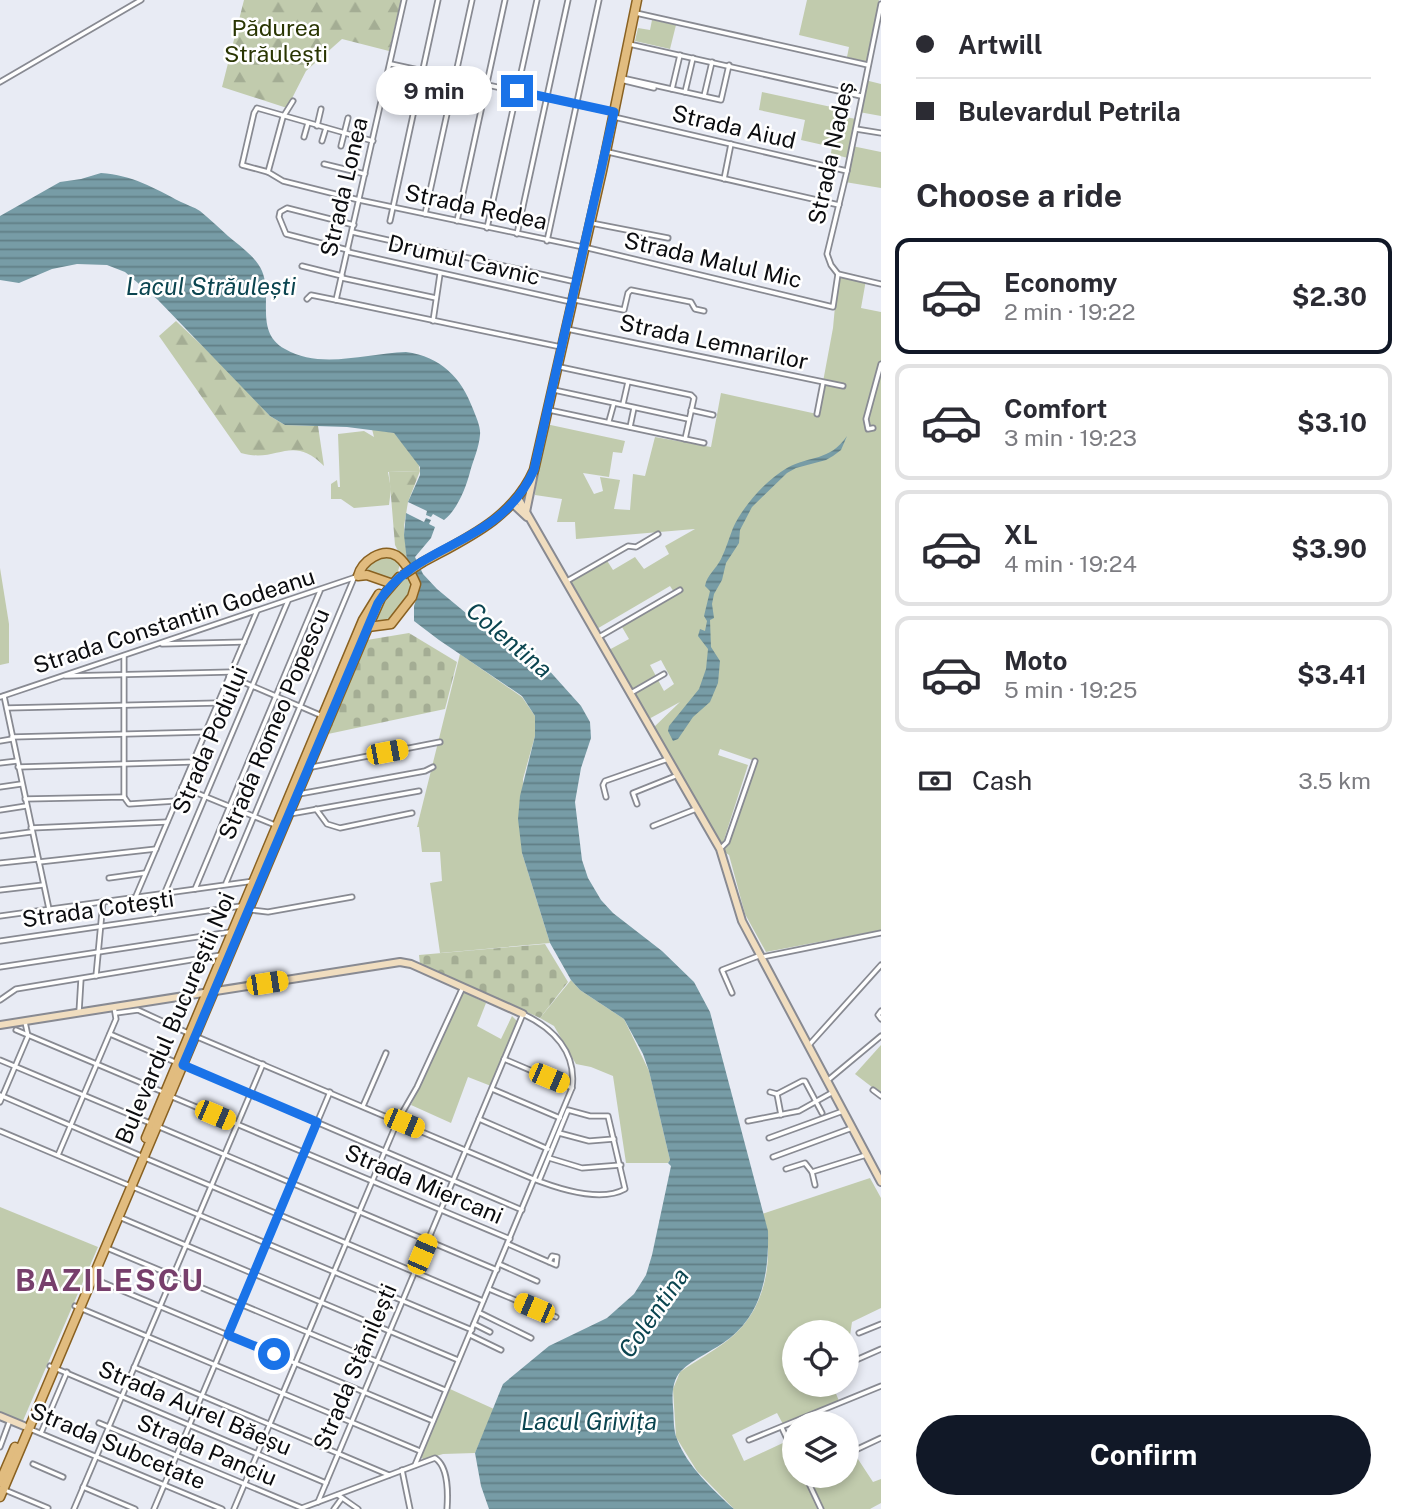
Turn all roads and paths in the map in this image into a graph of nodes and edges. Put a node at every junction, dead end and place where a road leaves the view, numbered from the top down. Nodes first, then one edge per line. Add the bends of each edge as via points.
1 (141, 0) edge
2 (404, 0) edge
3 (438, 0) edge
4 (472, 0) edge
5 (505, 0) edge
6 (537, 0) edge
7 (568, 0) edge
8 (599, 0) edge
9 (639, 0) edge
10 (881, 4) edge
11 (636, 13) junction
12 (629, 44) junction
13 (680, 55) junction
14 (693, 58) junction
15 (712, 62) junction
16 (390, 64) junction
17 (729, 65) junction
18 (868, 65) junction
19 (422, 71) junction
20 (455, 78) junction
21 (622, 79) junction
22 (0, 82) edge
23 (487, 85) junction
24 (654, 88) dead end
25 (671, 89) junction
26 (517, 91) junction
27 (685, 92) junction
28 (704, 96) junction
29 (861, 96) junction
30 (547, 98) junction
31 (293, 101) dead end
32 (577, 104) junction
33 (321, 109) dead end
34 (614, 115) junction
35 (283, 117) junction
36 (348, 118) dead end
37 (308, 123) junction
38 (317, 126) junction
39 (326, 128) junction
40 (856, 128) junction
41 (344, 133) junction
42 (881, 133) edge
43 (304, 137) dead end
44 (322, 141) dead end
45 (373, 141) junction
46 (731, 144) junction
47 (341, 146) dead end
48 (606, 151) junction
49 (324, 164) dead end
50 (847, 171) junction
51 (268, 172) junction
52 (365, 174) junction
53 (724, 179) junction
54 (359, 200) junction
55 (839, 205) junction
56 (393, 207) junction
57 (425, 214) junction
58 (390, 221) dead end
59 (457, 221) junction
60 (590, 222) junction
61 (354, 225) junction
62 (486, 228) junction
63 (352, 232) junction
64 (517, 234) junction
65 (668, 238) dead end
66 (547, 241) junction
67 (584, 248) junction
68 (348, 251) junction
69 (302, 266) dead end
70 (440, 274) junction
71 (838, 274) junction
72 (342, 277) junction
73 (577, 282) junction
74 (881, 284) edge
75 (436, 298) junction
76 (307, 299) dead end
77 (336, 300) junction
78 (573, 301) junction
79 (833, 307) joint
80 (704, 312) dead end
81 (433, 321) junction
82 (567, 329) junction
83 (562, 348) junction
84 (881, 364) edge
85 (558, 367) junction
86 (628, 382) junction
87 (823, 383) junction
88 (843, 386) dead end
89 (554, 390) junction
90 (614, 403) junction
91 (622, 405) junction
92 (634, 408) junction
93 (549, 410) junction
94 (691, 410) junction
95 (817, 414) dead end
96 (713, 415) dead end
97 (689, 419) junction
98 (609, 422) junction
99 (630, 427) junction
100 (873, 428) dead end
101 (685, 439) junction
102 (704, 443) dead end
103 (534, 470) junction
104 (516, 501) junction
105 (528, 516) junction
106 (658, 534) dead end
107 (369, 576) junction
108 (401, 576) junction
109 (356, 577) junction
110 (567, 582) junction
111 (390, 583) junction
112 (680, 590) dead end
113 (320, 591) junction
114 (376, 597) junction
115 (288, 601) junction
116 (257, 611) junction
117 (372, 617) junction
118 (379, 625) junction
119 (368, 627) junction
120 (599, 637) junction
121 (244, 642) junction
122 (157, 645) junction
123 (124, 655) junction
124 (230, 674) junction
125 (664, 674) dead end
126 (62, 676) junction
127 (124, 676) junction
128 (252, 685) junction
129 (631, 693) junction
130 (2, 696) edge
131 (276, 696) junction
132 (217, 703) junction
133 (124, 705) junction
134 (299, 706) junction
135 (7, 708) junction
136 (326, 718) junction
137 (205, 732) junction
138 (125, 733) junction
139 (12, 738) junction
140 (0, 741) edge
141 (440, 742) dead end
142 (668, 759) junction
143 (755, 761) dead end
144 (192, 762) junction
145 (0, 763) edge
146 (17, 764) junction
147 (125, 764) junction
148 (433, 766) dead end
149 (308, 768) junction
150 (678, 775) junction
151 (21, 784) junction
152 (0, 787) edge
153 (182, 787) junction
154 (419, 790) dead end
155 (297, 794) junction
156 (205, 796) junction
157 (124, 797) junction
158 (606, 797) dead end
159 (24, 799) junction
160 (176, 801) junction
161 (636, 804) dead end
162 (26, 806) junction
163 (230, 807) junction
164 (316, 809) junction
165 (697, 809) junction
166 (0, 810) edge
167 (286, 813) junction
168 (412, 813) dead end
169 (253, 817) junction
170 (167, 822) junction
171 (277, 826) junction
172 (653, 826) dead end
173 (31, 830) junction
174 (0, 836) edge
175 (156, 849) junction
176 (720, 849) junction
177 (38, 860) junction
178 (0, 863) edge
179 (145, 873) junction
180 (109, 878) dead end
181 (256, 882) junction
182 (226, 883) junction
183 (44, 885) junction
184 (195, 888) junction
185 (0, 890) edge
186 (165, 892) junction
187 (135, 896) junction
188 (352, 897) dead end
189 (103, 901) junction
190 (246, 908) junction
191 (49, 909) junction
192 (0, 916) edge
193 (100, 927) junction
194 (232, 932) junction
195 (881, 933) edge
196 (0, 941) edge
197 (98, 953) junction
198 (227, 954) junction
199 (761, 956) junction
200 (881, 965) edge
201 (0, 967) edge
202 (96, 976) junction
203 (81, 979) junction
204 (463, 987) junction
205 (215, 989) junction
206 (732, 993) dead end
207 (0, 1000) edge
208 (115, 1010) junction
209 (881, 1011) edge
210 (79, 1012) junction
211 (523, 1014) junction
212 (881, 1019) edge
213 (25, 1021) junction
214 (0, 1025) edge
215 (16, 1030) dead end
216 (110, 1034) junction
217 (192, 1035) junction
218 (28, 1036) junction
219 (881, 1036) edge
220 (809, 1045) junction
221 (386, 1053) dead end
222 (505, 1059) junction
223 (0, 1060) edge
224 (262, 1063) junction
225 (180, 1064) junction
226 (97, 1065) junction
227 (15, 1066) junction
228 (827, 1081) junction
229 (572, 1088) junction
230 (492, 1089) junction
231 (873, 1090) dead end
232 (330, 1092) junction
233 (770, 1092) dead end
234 (833, 1092) junction
235 (167, 1094) junction
236 (250, 1094) junction
237 (777, 1094) junction
238 (83, 1095) junction
239 (881, 1096) edge
240 (1, 1098) edge
241 (814, 1102) junction
242 (363, 1106) junction
243 (843, 1111) junction
244 (822, 1114) dead end
245 (781, 1115) junction
246 (560, 1118) junction
247 (480, 1119) junction
248 (398, 1120) junction
249 (748, 1121) dead end
250 (317, 1122) junction
251 (237, 1124) junction
252 (154, 1125) junction
253 (70, 1126) junction
254 (852, 1128) junction
255 (0, 1131) edge
256 (559, 1133) junction
257 (769, 1138) dead end
258 (614, 1139) junction
259 (548, 1149) junction
260 (467, 1150) junction
261 (304, 1152) junction
262 (385, 1152) junction
263 (224, 1154) junction
264 (58, 1155) junction
265 (866, 1155) junction
266 (141, 1156) junction
267 (773, 1157) dead end
268 (549, 1158) junction
269 (621, 1166) junction
270 (786, 1169) dead end
271 (812, 1172) junction
272 (454, 1180) junction
273 (537, 1180) junction
274 (373, 1182) junction
275 (881, 1182) edge
276 (291, 1183) junction
277 (129, 1185) junction
278 (211, 1185) junction
279 (816, 1185) dead end
280 (522, 1210) junction
281 (441, 1211) junction
282 (360, 1212) junction
283 (278, 1213) junction
284 (198, 1215) junction
285 (118, 1216) junction
286 (428, 1241) junction
287 (348, 1242) junction
288 (509, 1242) junction
289 (266, 1243) junction
290 (186, 1245) junction
291 (105, 1247) junction
292 (549, 1262) dead end
293 (499, 1264) junction
294 (497, 1270) junction
295 (415, 1271) junction
296 (335, 1272) junction
297 (253, 1274) junction
298 (173, 1275) junction
299 (92, 1278) junction
300 (537, 1281) dead end
301 (490, 1289) junction
302 (402, 1301) junction
303 (484, 1301) junction
304 (322, 1302) junction
305 (240, 1304) junction
306 (160, 1306) junction
307 (77, 1307) junction
308 (479, 1312) junction
309 (556, 1317) dead end
310 (474, 1324) junction
311 (881, 1324) edge
312 (390, 1331) junction
313 (490, 1332) dead end
314 (309, 1333) junction
315 (471, 1333) junction
316 (859, 1333) dead end
317 (228, 1335) junction
318 (147, 1336) junction
319 (531, 1338) dead end
320 (881, 1349) edge
321 (501, 1350) dead end
322 (859, 1359) edge
323 (458, 1360) junction
324 (377, 1362) junction
325 (296, 1364) junction
326 (215, 1365) junction
327 (52, 1366) junction
328 (134, 1367) junction
329 (66, 1372) junction
330 (881, 1386) edge
331 (445, 1391) junction
332 (364, 1392) junction
333 (283, 1393) junction
334 (203, 1395) junction
335 (122, 1396) junction
336 (0, 1416) edge
337 (10, 1420) junction
338 (433, 1420) junction
339 (351, 1422) junction
340 (99, 1423) dead end
341 (270, 1423) junction
342 (190, 1425) junction
343 (27, 1427) junction
344 (109, 1427) junction
345 (781, 1427) joint
346 (41, 1433) junction
347 (881, 1438) edge
348 (749, 1440) dead end
349 (0, 1447) edge
350 (859, 1448) edge
351 (420, 1451) junction
352 (338, 1452) junction
353 (257, 1454) junction
354 (177, 1456) junction
355 (96, 1457) junction
356 (33, 1464) dead end
357 (415, 1465) junction
358 (402, 1470) junction
359 (389, 1475) junction
360 (62, 1477) dead end
361 (326, 1483) junction
362 (244, 1484) junction
363 (165, 1485) junction
364 (83, 1487) junction
365 (811, 1488) edge
366 (1, 1489) edge
367 (340, 1496) junction
368 (318, 1503) junction
369 (48, 1508) edge
370 (74, 1509) edge
371 (135, 1509) edge
372 (155, 1509) edge
373 (222, 1509) edge
374 (234, 1509) edge
375 (301, 1509) edge
376 (334, 1509) edge
377 (358, 1509) edge
378 (410, 1509) edge
379 (447, 1509) edge
380 (821, 1509) edge

1 - 22 street
2 - 16 street, Strada Lonea
3 - 19 street
4 - 20 street
5 - 23 street
6 - 26 street
7 - 30 street
8 - 32 street
9 - 11 main road, Bulevardul Bucureștii Noi
10 - 18 street, Strada Nadeș
11 - 12 main road, Bulevardul Bucureștii Noi
11 - 18 street
12 - 13 street
12 - 21 main road, Bulevardul Bucureștii Noi
13 - 14 street
13 - 25 street
14 - 15 street
14 - 27 street
15 - 17 street
15 - 28 street
16 - 19 street, Strada Aiud
16 - 45 street, Strada Lonea
17 - 28 street via 721,100
17 - 29 street
18 - 29 street, Strada Nadeș
19 - 20 street, Strada Aiud
19 - 56 street
20 - 23 street, Strada Aiud
20 - 57 street
21 - 24 street
21 - 25 street
21 - 34 main road, Bulevardul Bucureștii Noi
23 - 26 street, Strada Aiud
23 - 59 street
25 - 27 street
26 - 30 street, Strada Aiud
26 - 62 street
27 - 28 street
29 - 40 street, Strada Nadeș
30 - 32 street, Strada Aiud
30 - 64 street
31 - 35 street
32 - 34 street, Strada Aiud
32 - 66 street
33 - 38 street
34 - 46 street, Strada Aiud
34 - 48 main road, Bulevardul Bucureștii Noi
35 - 37 street
35 - 51 street
35 - 51 street, Strada Redea via 256,110 242,165
36 - 41 street
37 - 38 street
37 - 43 street
38 - 39 street
39 - 41 street
39 - 44 street
40 - 42 street
40 - 50 street, Strada Nadeș
41 - 45 street
41 - 47 street
45 - 52 street, Strada Lonea
46 - 50 street, Strada Aiud
46 - 53 street
48 - 53 street
48 - 60 main road, Bulevardul Bucureștii Noi
49 - 52 street
50 - 55 street, Strada Nadeș
51 - 54 street, Strada Redea via 283,181
52 - 54 street, Strada Lonea
53 - 55 street
54 - 56 street, Strada Redea
54 - 61 street, Strada Lonea
55 - 71 street, Strada Nadeș via 827,254
56 - 57 street, Strada Redea
56 - 58 street
57 - 59 street, Strada Redea
59 - 62 street, Strada Redea
60 - 65 street
60 - 67 main road, Bulevardul Bucureștii Noi
61 - 63 street, Strada Lonea
61 - 68 street, Drumul Cavnic via 286,208 280,212 286,234
62 - 64 street, Strada Redea
63 - 68 street, Strada Lonea
63 - 73 street
64 - 66 street, Strada Redea
66 - 67 street, Strada Redea
67 - 73 main road, Bulevardul Bucureștii Noi
67 - 79 street, Strada Malul Mic
68 - 70 street, Drumul Cavnic
68 - 72 street, Strada Lonea
69 - 72 street
70 - 75 street
70 - 78 street, Drumul Cavnic
71 - 74 street
71 - 79 street, Strada Nadeș
72 - 75 street
72 - 77 street, Strada Lonea
73 - 78 main road, Bulevardul Bucureștii Noi
75 - 81 street
76 - 77 street via 312,295
77 - 81 street
78 - 80 street, Drumul Cavnic via 624,310 631,290 691,302
78 - 82 main road, Bulevardul Bucureștii Noi
81 - 83 street
82 - 83 main road, Bulevardul Bucureștii Noi
82 - 87 street, Strada Lemnarilor
83 - 85 main road, Bulevardul Bucureștii Noi
84 - 100 street via 866,419 868,429
85 - 86 street
85 - 89 main road, Bulevardul Bucureștii Noi
86 - 91 street
86 - 94 street via 691,395
87 - 88 street
87 - 95 street, Strada Lemnarilor
89 - 90 street
89 - 93 main road, Bulevardul Bucureștii Noi
90 - 91 street
90 - 98 street
91 - 92 street
92 - 97 street
92 - 99 street
93 - 98 street
93 - 103 main road, Bulevardul Bucureștii Noi
94 - 96 street
94 - 97 street
97 - 101 street
98 - 99 street
99 - 101 street
101 - 102 street
103 - 104 main road, Bulevardul Bucureștii Noi
103 - 105 main road
104 - 105 main road
104 - 108 main road, Bulevardul Bucureștii Noi, bridge via 490,525
105 - 110 main road
106 - 110 street
107 - 109 main road
107 - 111 main road
107 - 114 main road
108 - 111 main road, Bulevardul Bucureștii Noi
108 - 117 main road, Bulevardul Bucureștii Noi via 381,598
109 - 113 street, Strada Constantin Godeanu
109 - 118 main road via 365,561 389,554 400,559 415,580 414,594 391,624
109 - 134 street, Strada Romeo Popescu
110 - 120 main road
111 - 114 main road, Bulevardul Bucureștii Noi
112 - 120 street
113 - 115 street, Strada Constantin Godeanu
113 - 131 street
114 - 136 main road, Bulevardul Bucureștii Noi
115 - 116 street, Strada Constantin Godeanu
115 - 128 street, Strada Podului
116 - 121 street
116 - 122 street, Strada Constantin Godeanu
117 - 118 main road
117 - 119 main road, Bulevardul Bucureștii Noi
118 - 119 main road
119 - 136 main road, Bulevardul Bucureștii Noi
120 - 129 main road
121 - 122 street
121 - 124 street
122 - 123 street, Strada Constantin Godeanu
123 - 126 street, Strada Constantin Godeanu
123 - 127 street
124 - 127 street
124 - 128 street
124 - 132 street
125 - 129 street
126 - 127 street
126 - 130 street, Strada Constantin Godeanu
127 - 133 street
128 - 131 street
128 - 156 street, Strada Podului
129 - 142 main road
130 - 135 street
131 - 134 street
131 - 163 street
132 - 133 street
132 - 137 street
133 - 135 street
133 - 138 street
134 - 136 street
134 - 169 street, Strada Romeo Popescu
135 - 139 street
136 - 149 main road, Bulevardul Bucureștii Noi
136 - 167 main road, Bulevardul Bucureștii Noi
137 - 138 street
137 - 144 street
138 - 139 street
138 - 147 street
139 - 140 street
139 - 146 street
141 - 149 street
142 - 150 main road
142 - 158 street via 605,781
143 - 176 street via 727,842
144 - 147 street
144 - 153 street
145 - 146 street
146 - 147 street
146 - 151 street
147 - 157 street
148 - 155 street
149 - 155 main road, Bulevardul Bucureștii Noi
150 - 161 street via 633,793
150 - 165 main road
151 - 152 street
151 - 159 street
153 - 156 street
153 - 160 street
154 - 164 street
155 - 167 main road, Bulevardul Bucureștii Noi
156 - 163 street
156 - 186 street, Strada Podului
157 - 159 street
157 - 160 street via 130,804
159 - 162 street
160 - 170 street
162 - 166 street
162 - 173 street
163 - 169 street
163 - 184 street
164 - 167 street
164 - 168 street via 327,824 340,828
165 - 172 street
165 - 176 main road
167 - 171 main road, Bulevardul Bucureștii Noi
167 - 181 main road, Bulevardul Bucureștii Noi
169 - 171 street
169 - 182 street, Strada Romeo Popescu
170 - 173 street
170 - 175 street
171 - 181 main road, Bulevardul Bucureștii Noi
173 - 174 street
173 - 177 street
175 - 177 street
175 - 179 street
176 - 199 main road via 739,914
177 - 178 street
177 - 183 street
179 - 180 street
179 - 187 street
181 - 182 street
181 - 190 main road, Bulevardul Bucureștii Noi
182 - 184 street
183 - 185 street
183 - 191 street
184 - 186 street
186 - 187 street
187 - 189 street
188 - 190 street, Strada Cotești via 268,912
189 - 191 street
189 - 193 street
190 - 193 street, Strada Cotești
190 - 194 main road, Bulevardul Bucureștii Noi
190 - 198 main road, Bulevardul Bucureștii Noi
191 - 192 street
193 - 196 street, Strada Cotești
193 - 197 street
194 - 197 street
194 - 198 main road, Bulevardul Bucureștii Noi
195 - 199 street
197 - 201 street
197 - 202 street
198 - 202 street
198 - 205 main road, Bulevardul Bucureștii Noi
199 - 206 street via 722,969
199 - 220 main road
200 - 220 street
202 - 203 street
203 - 207 street via 16,989
203 - 210 street
204 - 205 main road via 400,962
204 - 211 main road
204 - 248 street
205 - 208 main road
205 - 217 main road, Bulevardul Bucureștii Noi
208 - 210 main road
208 - 216 street
208 - 217 street via 138,1010
209 - 212 street
210 - 213 main road
211 - 222 street, Strada Stănilești
211 - 229 street via 545,1025 560,1041 571,1064
213 - 214 main road
213 - 218 street
215 - 218 street, Strada Miercani
216 - 225 street
216 - 226 street
217 - 224 street
217 - 225 main road, Bulevardul Bucureștii Noi
218 - 226 street, Strada Miercani
218 - 227 street
219 - 228 street
220 - 228 main road
221 - 242 street
222 - 229 street
222 - 230 street, Strada Stănilești
223 - 227 street
224 - 232 street
224 - 236 street
225 - 235 main road, Bulevardul Bucureștii Noi
225 - 236 street
226 - 235 street, Strada Miercani
226 - 238 street
227 - 238 street
227 - 240 street
228 - 234 main road
229 - 246 street
230 - 246 street
230 - 247 street, Strada Stănilești
231 - 239 street
232 - 242 street
232 - 250 street
233 - 237 street
234 - 241 street
234 - 243 main road
235 - 251 street, Strada Miercani
235 - 252 main road, Bulevardul Bucureștii Noi
236 - 250 street
236 - 251 street
237 - 241 street via 805,1081
237 - 245 street
238 - 252 street
238 - 253 street
240 - 253 street
241 - 244 street
241 - 245 street
242 - 248 street
243 - 254 main road
243 - 257 street
245 - 249 street
246 - 259 street
247 - 259 street
247 - 260 street, Strada Stănilești
248 - 260 street
248 - 262 street
250 - 261 street
250 - 262 street
251 - 261 street, Strada Miercani
251 - 263 street
252 - 263 street
252 - 266 main road, Bulevardul Bucureștii Noi
253 - 264 street
253 - 266 street
254 - 265 main road
254 - 267 street
255 - 264 street
256 - 258 street via 589,1141
256 - 258 street via 569,1110 607,1116
256 - 268 street
258 - 269 street
259 - 273 street
260 - 272 street, Strada Stănilești
260 - 273 street
261 - 274 street, Strada Miercani
261 - 276 street
262 - 272 street
262 - 274 street
263 - 276 street
263 - 278 street
264 - 277 street
265 - 271 street
265 - 275 main road
266 - 277 main road, Bulevardul Bucureștii Noi
266 - 278 street
268 - 269 street via 582,1168
268 - 273 street
269 - 273 street via 626,1187 622,1192 567,1191
270 - 271 street via 805,1163
271 - 279 street
272 - 280 street
272 - 281 street, Strada Stănilești
273 - 280 street
274 - 281 street, Strada Miercani
274 - 282 street
276 - 282 street
276 - 283 street
277 - 284 street
277 - 285 main road, Bulevardul Bucureștii Noi
277 - 307 main road, Bulevardul Bucureștii Noi
278 - 283 street
278 - 284 street
280 - 288 street
281 - 286 street, Strada Stănilești
281 - 288 street, Strada Miercani
282 - 286 street
282 - 287 street
283 - 287 street
283 - 289 street
284 - 289 street
284 - 290 street
285 - 290 street
285 - 291 main road, Bulevardul Bucureștii Noi
286 - 294 street
286 - 295 street, Strada Stănilești
287 - 295 street
287 - 296 street
288 - 292 street, Strada Miercani
288 - 293 street
289 - 296 street
289 - 297 street
290 - 297 street
290 - 298 street
291 - 298 street
291 - 299 main road, Bulevardul Bucureștii Noi
293 - 294 street
293 - 300 street
294 - 301 street
295 - 302 street, Strada Stănilești
295 - 303 street
296 - 302 street
296 - 304 street
297 - 304 street
297 - 305 street
298 - 305 street
298 - 306 street
299 - 306 street
299 - 307 main road, Bulevardul Bucureștii Noi
301 - 303 street
301 - 309 street
302 - 312 street, Strada Stănilești
302 - 315 street
303 - 308 street
304 - 312 street
304 - 314 street
305 - 314 street
305 - 317 street
306 - 317 street
306 - 318 street
307 - 318 street
307 - 327 main road, Bulevardul Bucureștii Noi
308 - 310 street
308 - 319 street
310 - 313 street
310 - 315 street
311 - 316 street
312 - 323 street
312 - 324 street, Strada Stănilești
314 - 324 street
314 - 325 street
315 - 321 street
315 - 323 street
317 - 325 street
317 - 326 street
318 - 326 street
318 - 328 street
320 - 322 street
323 - 331 street
324 - 331 street
324 - 332 street, Strada Stănilești
325 - 332 street
325 - 333 street
326 - 333 street
326 - 334 street
327 - 329 street, Strada Aurel Băeșu
327 - 343 main road, Bulevardul Bucureștii Noi
328 - 334 street
328 - 335 street
329 - 335 street, Strada Aurel Băeșu
329 - 346 street
330 - 345 street
331 - 338 street
332 - 338 street
332 - 339 street, Strada Stănilești
333 - 339 street
333 - 341 street
334 - 341 street
334 - 342 street
335 - 342 street, Strada Aurel Băeșu
335 - 344 street
336 - 337 main road, Strada Subcetate
337 - 343 main road, Strada Subcetate
337 - 349 street
338 - 351 street
339 - 351 street
339 - 352 street, Strada Stănilești
340 - 344 street, Strada Panciu
341 - 352 street
341 - 353 street
342 - 353 street, Strada Aurel Băeșu
342 - 354 street
343 - 346 street, Strada Subcetate
343 - 366 main road, Bulevardul Bucureștii Noi
344 - 354 street, Strada Panciu
344 - 355 street
345 - 348 street
346 - 355 street, Strada Subcetate
347 - 350 street
351 - 357 street
352 - 359 street
352 - 361 street, Strada Stănilești
353 - 361 street, Strada Aurel Băeșu
353 - 362 street
354 - 362 street, Strada Panciu
354 - 363 street
355 - 363 street, Strada Subcetate
355 - 364 street
356 - 360 street
357 - 358 street
357 - 379 street via 435,1458 440,1461
358 - 359 street
358 - 378 street
359 - 367 street
361 - 368 street, Strada Stănilești
362 - 374 street
362 - 375 street, Strada Panciu
363 - 372 street
363 - 373 street, Strada Subcetate
364 - 370 street
364 - 371 street
365 - 380 street
366 - 369 street
367 - 368 street
367 - 376 street
367 - 377 street
368 - 375 street

